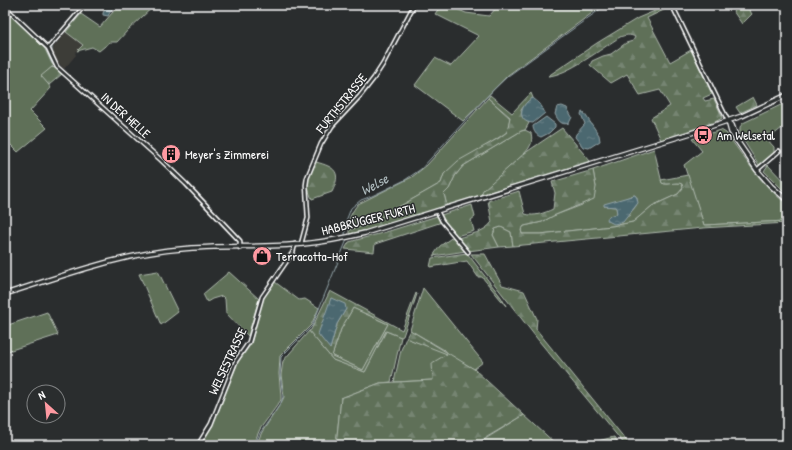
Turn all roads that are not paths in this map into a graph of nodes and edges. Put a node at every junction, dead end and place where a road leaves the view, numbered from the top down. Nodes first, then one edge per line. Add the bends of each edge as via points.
1 (85, 5) edge
2 (414, 5) edge
3 (672, 5) edge
4 (5, 7) edge
5 (48, 48) junction
6 (787, 95) edge
7 (728, 121) junction
8 (780, 151) dead end
9 (757, 170) junction
10 (787, 200) edge
11 (437, 211) junction
12 (296, 244) junction
13 (302, 244) junction
14 (240, 247) junction
15 (468, 252) dead end
16 (5, 294) edge
17 (198, 445) edge

1 - 5 street
2 - 13 street, FURTHSTRASSE via 374,78 332,126 321,144 307,178 308,218
3 - 7 street
4 - 5 street, IN DER HELLE
5 - 14 street, IN DER HELLE via 57,67 186,184 240,241
6 - 7 street, HABBRÜGGER FURTH
7 - 9 street via 731,132
7 - 11 street, HABBRÜGGER FURTH
8 - 9 street
9 - 10 street
11 - 13 street, HABBRÜGGER FURTH via 349,237
11 - 15 street via 442,221
12 - 13 street, HABBRÜGGER FURTH
12 - 14 street, HABBRÜGGER FURTH
12 - 17 street, WELSESTRASSE via 294,252 262,297 249,342 236,361 211,424
14 - 16 street, HABBRÜGGER FURTH via 180,249 145,254 113,261

